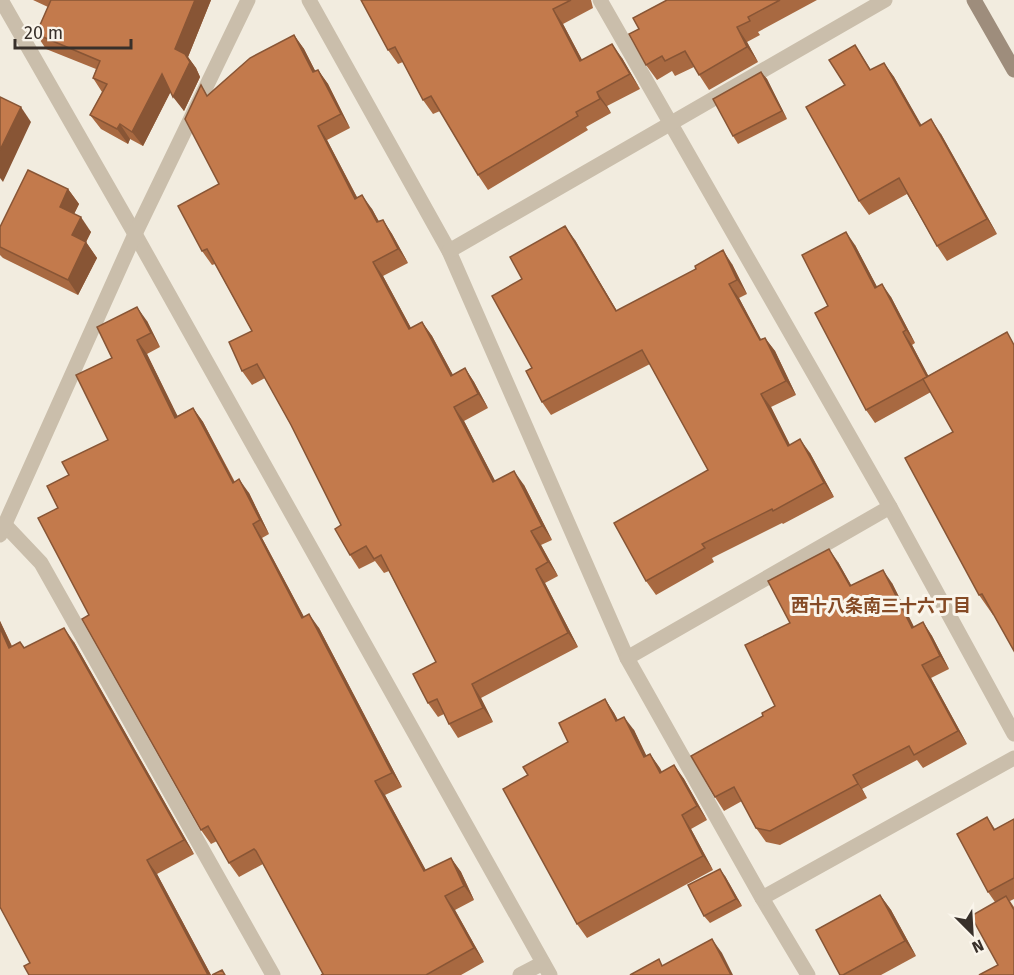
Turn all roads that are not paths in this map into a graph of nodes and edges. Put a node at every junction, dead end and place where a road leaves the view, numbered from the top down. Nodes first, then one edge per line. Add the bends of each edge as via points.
1 (2, 0) edge
2 (248, 0) edge
3 (309, 0) edge
4 (600, 0) edge
5 (885, 0) edge
6 (974, 0) edge
7 (1014, 70) edge
8 (671, 124) junction
9 (135, 234) junction
10 (449, 251) junction
11 (890, 507) junction
12 (2, 530) edge
13 (627, 658) junction
14 (1014, 734) edge
15 (1014, 758) edge
16 (762, 898) junction
17 (546, 969) edge
18 (273, 975) edge
19 (520, 975) edge
20 (808, 975) edge

1 - 9 street
2 - 9 street
3 - 10 street
4 - 8 street
5 - 8 street
6 - 7 main road
8 - 10 street
8 - 11 street
9 - 12 street
9 - 17 street
10 - 13 street
11 - 13 street
11 - 14 street
12 - 18 street via 41,563
13 - 16 street
15 - 16 street
16 - 20 street
17 - 19 street

